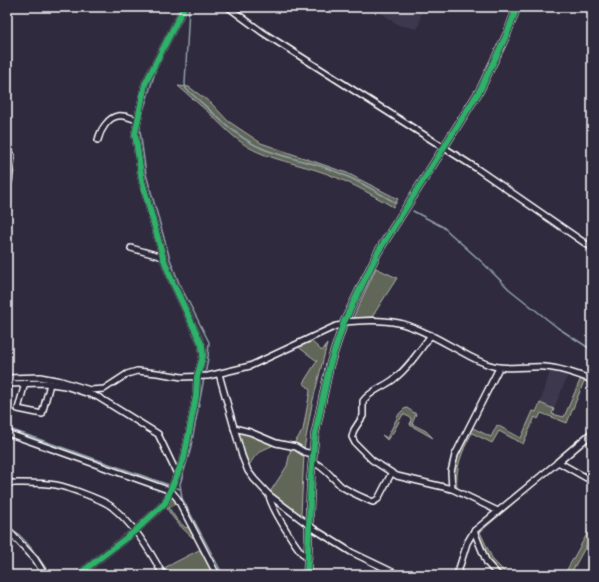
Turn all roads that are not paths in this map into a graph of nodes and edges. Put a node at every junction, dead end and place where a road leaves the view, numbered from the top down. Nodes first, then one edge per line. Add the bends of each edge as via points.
1 (184, 7) edge
2 (228, 7) edge
3 (517, 7) edge
4 (137, 120) junction
5 (98, 140) dead end
6 (444, 148) junction
7 (7, 151) edge
8 (7, 183) edge
9 (131, 248) dead end
10 (592, 248) edge
11 (163, 257) junction
12 (344, 323) junction
13 (431, 335) junction
14 (499, 368) junction
15 (220, 374) junction
16 (199, 377) junction
17 (7, 378) edge
18 (592, 380) edge
19 (25, 383) junction
20 (7, 384) edge
21 (50, 384) junction
22 (234, 428) junction
23 (7, 433) edge
24 (592, 433) edge
25 (313, 454) junction
26 (312, 462) junction
27 (558, 462) junction
28 (177, 474) junction
29 (391, 474) junction
30 (592, 481) edge
31 (7, 483) edge
32 (452, 488) junction
33 (171, 491) junction
34 (269, 495) junction
35 (498, 511) junction
36 (309, 524) junction
37 (7, 529) edge
38 (135, 531) junction
39 (474, 531) junction
40 (308, 559) junction
41 (45, 575) edge
42 (78, 575) edge
43 (162, 575) edge
44 (217, 575) edge
45 (307, 575) edge
46 (399, 575) edge
47 (457, 575) edge
48 (498, 575) edge

1 - 4 street via 145,84
2 - 6 street via 262,32
3 - 6 street via 480,90
4 - 5 street via 117,116 110,120
4 - 11 street via 135,134 142,181
6 - 10 street
6 - 12 street via 378,252
7 - 8 street via 12,156
9 - 11 street
11 - 16 street via 202,345 203,356
12 - 13 street via 388,320
12 - 15 street via 255,364
12 - 25 street via 323,391
13 - 14 street via 474,359
13 - 29 street via 399,375 366,398 363,403 363,416 352,433 358,446
14 - 18 street via 555,368
14 - 32 street via 455,455 451,472
15 - 16 street
15 - 22 street
16 - 17 street via 137,371 127,374 104,389 90,390 40,377
16 - 28 street via 184,458
19 - 20 street
19 - 21 street
19 - 21 street via 18,409 42,414
21 - 28 street via 98,397 158,434
22 - 25 street
22 - 34 street via 248,471
23 - 33 street
24 - 27 street
25 - 26 street
26 - 29 street via 350,492 373,502 378,499
26 - 36 street
27 - 30 street
27 - 35 street
28 - 33 street
29 - 32 street
31 - 38 street via 57,485 101,500 111,506
32 - 35 street
33 - 38 street via 165,503
33 - 44 street
34 - 36 street
34 - 40 street via 300,552
35 - 39 street
36 - 40 street
36 - 46 street via 351,552
37 - 41 street via 35,559
38 - 42 street
38 - 43 street via 153,556
39 - 47 street via 467,543
39 - 48 street via 487,563
40 - 45 street

